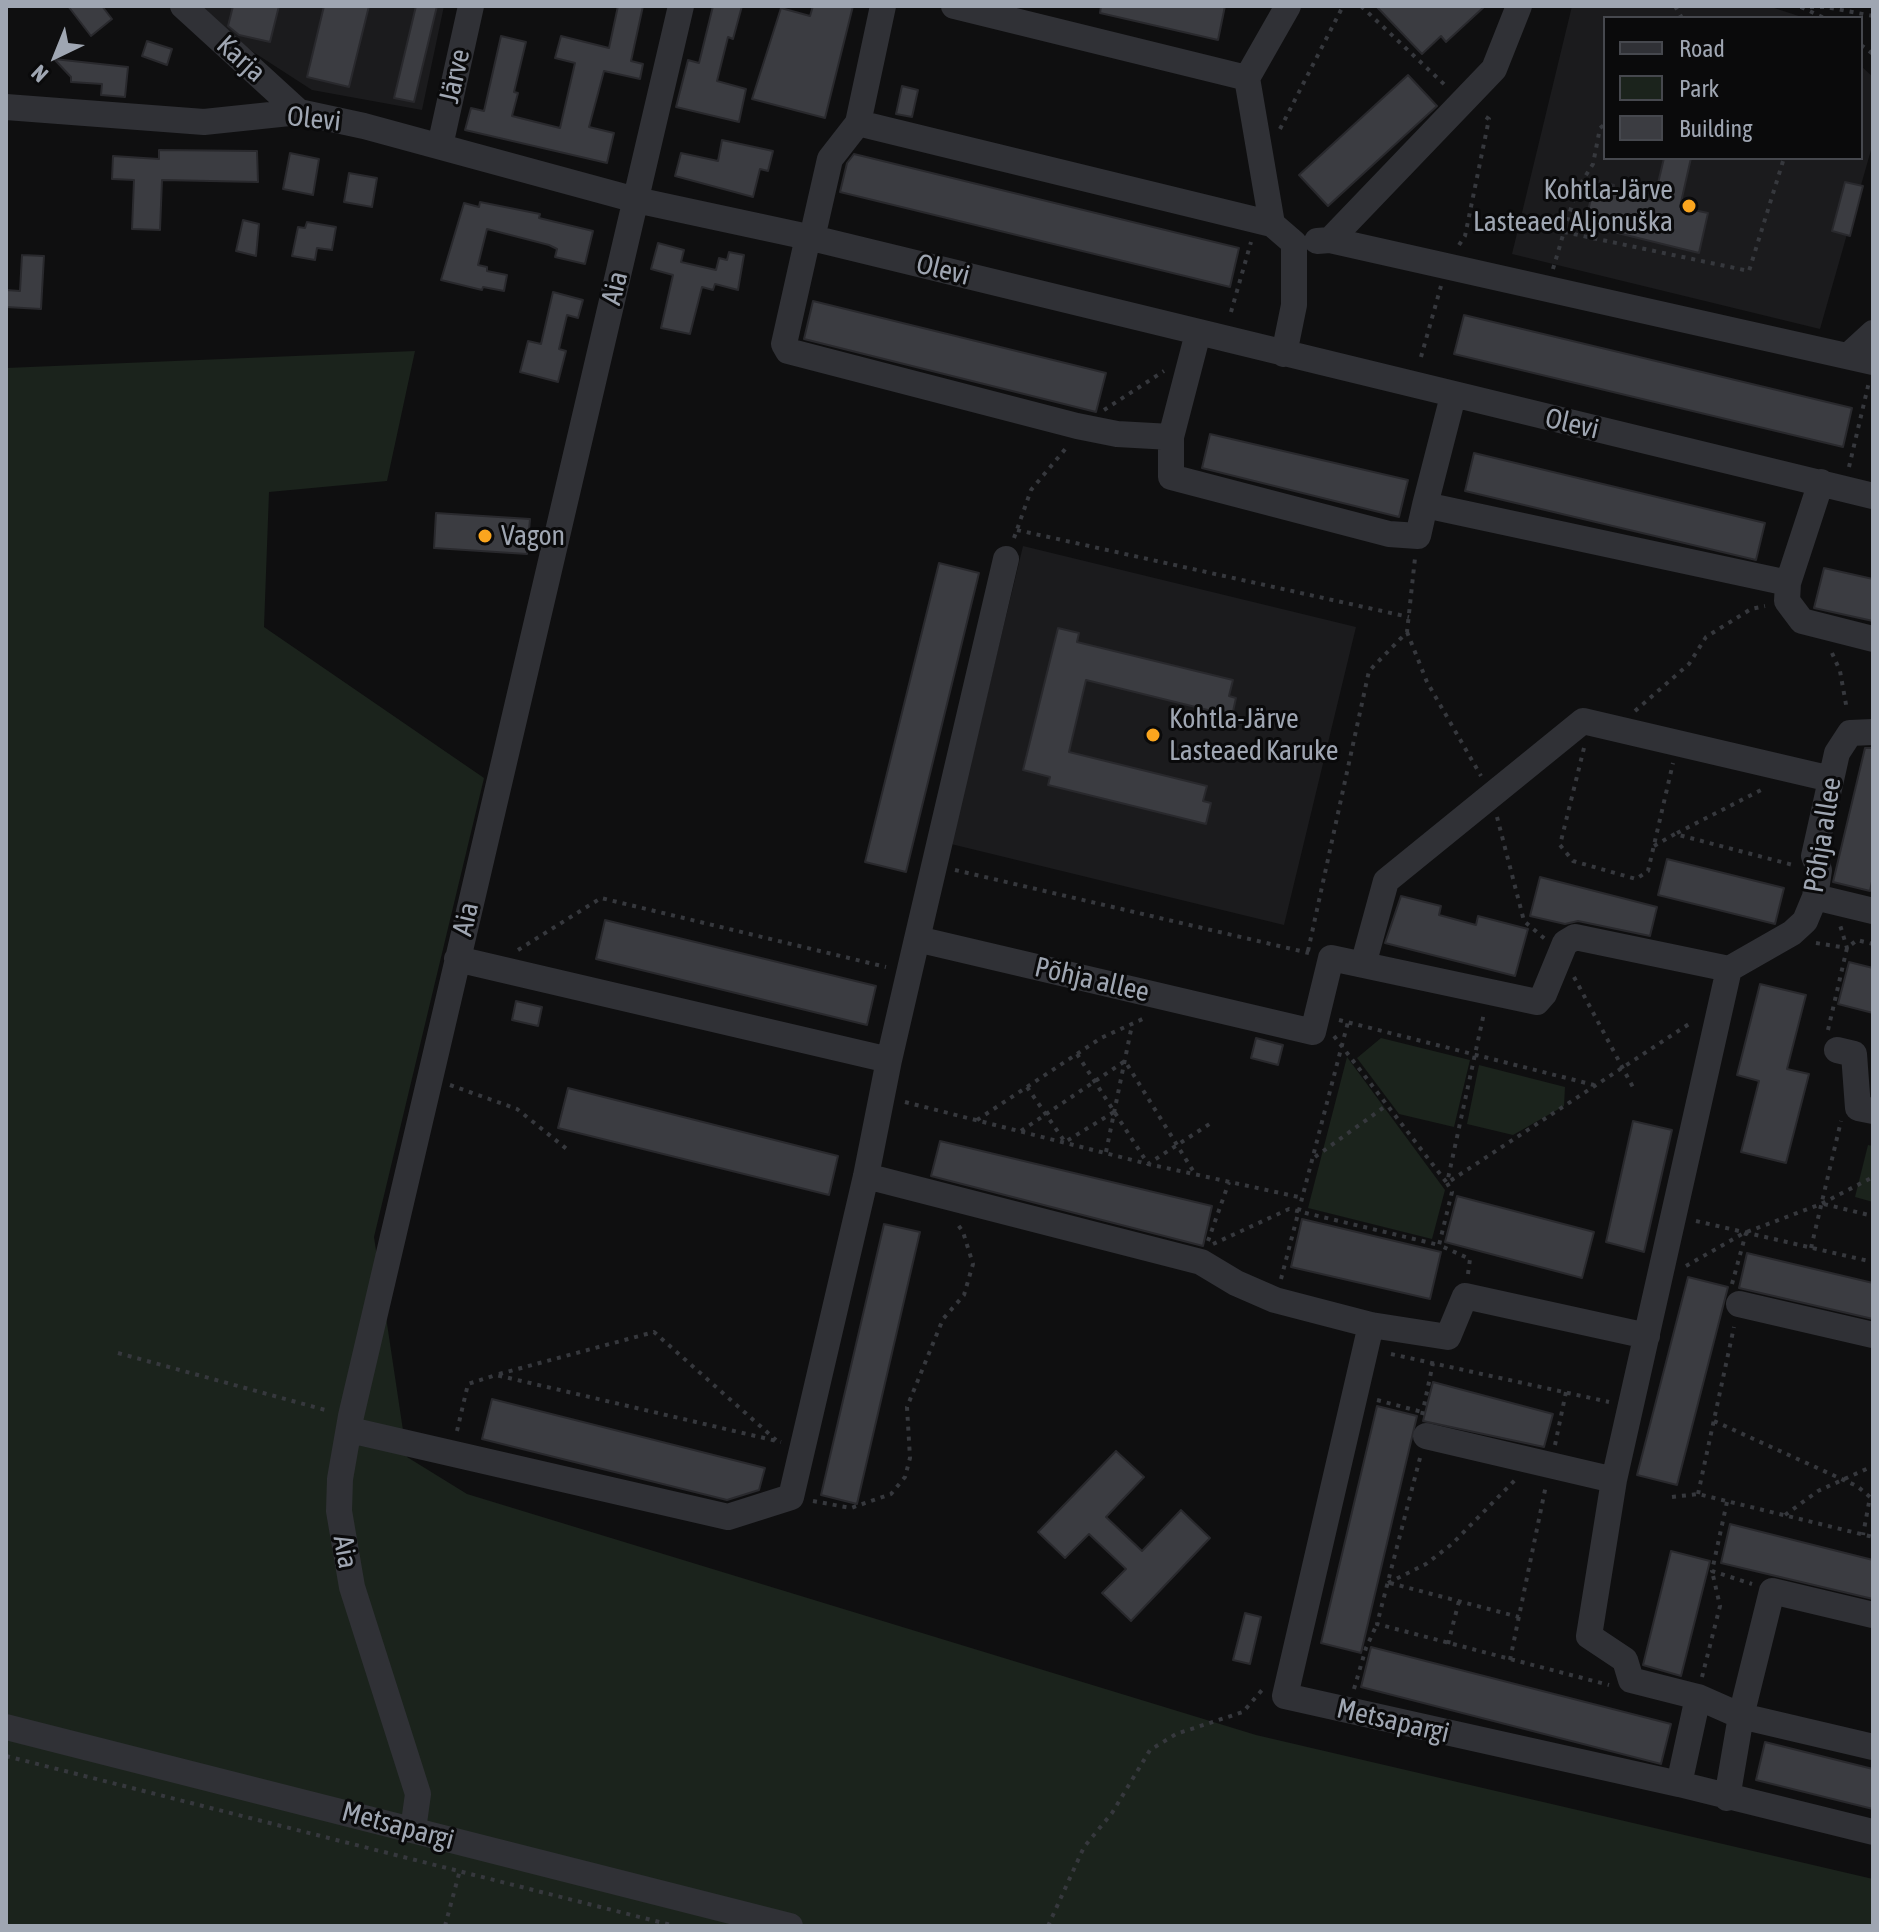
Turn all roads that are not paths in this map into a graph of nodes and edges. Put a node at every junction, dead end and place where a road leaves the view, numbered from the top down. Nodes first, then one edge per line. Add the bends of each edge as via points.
1 (183, 6) edge
2 (471, 6) edge
3 (681, 6) edge
4 (883, 6) edge
5 (954, 6) edge
6 (1288, 6) edge
7 (1519, 6) edge
8 (1247, 78) junction
9 (6, 107) edge
10 (299, 112) junction
11 (858, 123) junction
12 (440, 146) junction
13 (636, 200) junction
14 (1264, 222) junction
15 (810, 238) junction
16 (1330, 240) junction
17 (1294, 243) junction
18 (1198, 333) junction
19 (1873, 333) edge
20 (1284, 354) junction
21 (1864, 365) edge
22 (1453, 396) junction
23 (1171, 437) junction
24 (1821, 482) junction
25 (1873, 496) edge
26 (1425, 505) junction
27 (1006, 559) dead end
28 (1788, 592) junction
29 (1873, 639) edge
30 (1862, 733) edge
31 (1831, 779) junction
32 (1815, 897) junction
33 (1873, 911) edge
34 (917, 939) junction
35 (457, 959) junction
36 (1363, 965) junction
37 (1729, 969) junction
38 (1837, 1050) road end
39 (889, 1060) junction
40 (1866, 1110) edge
41 (866, 1176) junction
42 (1739, 1304) road end
43 (1873, 1335) edge
44 (1368, 1336) junction
45 (1647, 1336) junction
46 (350, 1423) junction
47 (1424, 1424) road end
48 (1614, 1480) junction
49 (1873, 1615) edge
50 (1698, 1697) junction
51 (1741, 1716) junction
52 (6, 1727) edge
53 (1873, 1747) edge
54 (1679, 1784) junction
55 (1727, 1798) junction
56 (413, 1830) junction
57 (1873, 1832) edge
58 (790, 1926) edge

1 - 10 street, Karja
2 - 12 street, Järve
3 - 13 street, Aia
4 - 11 street
5 - 8 street
6 - 8 street
7 - 16 street via 1494,69
8 - 14 street via 1262,165
9 - 10 street, Olevi via 204,122
10 - 12 street, Olevi
11 - 14 street
11 - 15 street via 830,159
12 - 13 street, Olevi
13 - 15 street, Olevi
13 - 35 street, Aia
14 - 17 street
15 - 18 street, Olevi
15 - 23 street via 784,344 788,351 1077,426
16 - 17 street
16 - 21 street
17 - 20 street via 1294,305
18 - 20 street, Olevi
18 - 23 street
19 - 21 street
20 - 22 street, Olevi
22 - 24 street, Olevi
22 - 26 street
23 - 26 street via 1171,477 1389,534 1418,536
24 - 25 street, Olevi
24 - 28 street
26 - 28 street
27 - 34 street
28 - 29 street via 1802,621
30 - 31 street, Põhja allee via 1840,744
31 - 32 street, Põhja allee via 1814,856 1819,870
31 - 36 street via 1583,721 1386,881
32 - 33 street
32 - 37 street, Põhja allee via 1805,921 1792,933
34 - 36 street, Põhja allee via 1313,1032 1319,955
34 - 39 street
35 - 39 street
35 - 46 street, Aia
36 - 37 street via 1537,1002 1565,943 1575,937
37 - 45 street
38 - 40 street via 1854,1054
39 - 41 street
41 - 44 street via 1201,1262 1236,1283
41 - 46 street via 790,1444 791,1497 728,1517
42 - 43 street
44 - 45 street via 1448,1337 1465,1296
44 - 54 street, Metsapargi via 1285,1696
45 - 48 street
46 - 56 street, Aia via 339,1494 343,1543 364,1631 418,1794
47 - 48 street
48 - 50 street via 1589,1636 1625,1660 1631,1680
49 - 51 street via 1772,1591
50 - 51 street
50 - 54 street
51 - 53 street
51 - 55 street
52 - 56 street, Metsapargi
54 - 55 street, Metsapargi
55 - 57 street, Metsapargi
56 - 58 street, Metsapargi

